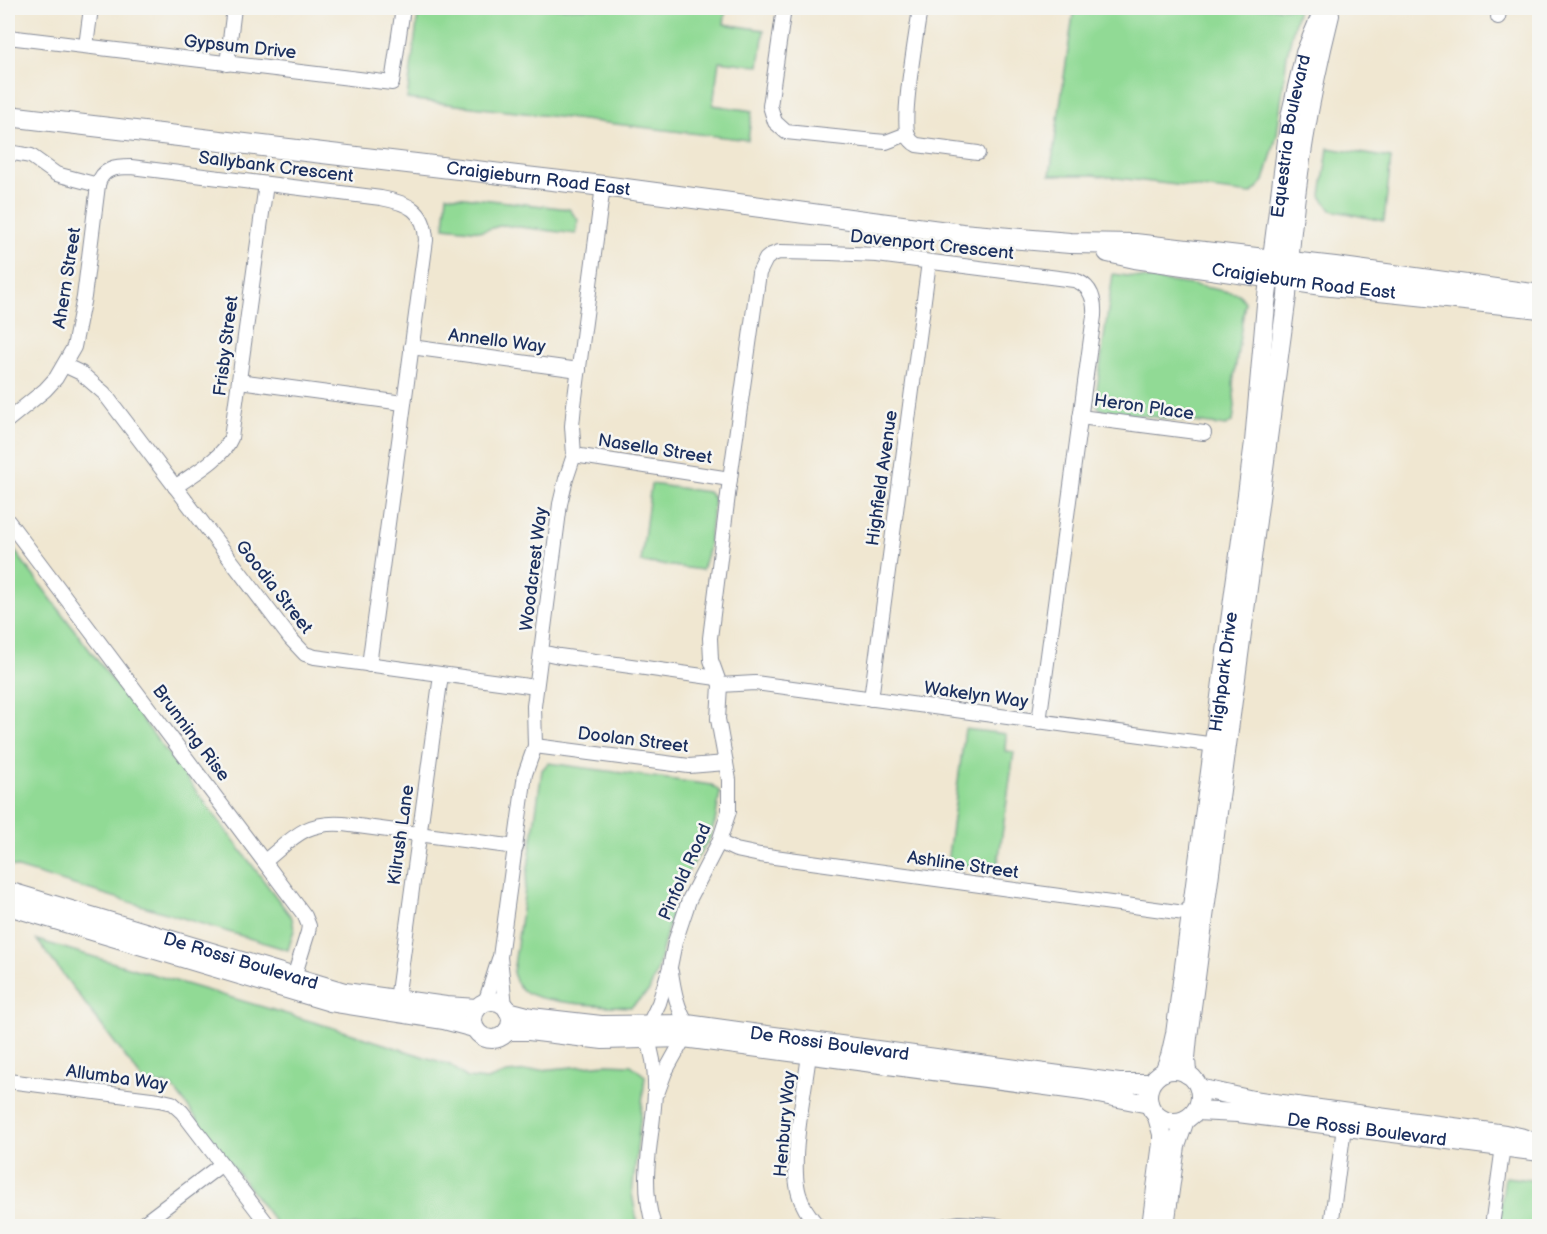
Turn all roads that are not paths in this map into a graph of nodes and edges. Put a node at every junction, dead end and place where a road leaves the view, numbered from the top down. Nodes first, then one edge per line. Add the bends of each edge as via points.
1 (91, 8) edge
2 (234, 8) edge
3 (403, 8) edge
4 (784, 8) edge
5 (920, 8) edge
6 (1324, 8) edge
7 (1332, 8) edge
8 (8, 37) edge
9 (86, 46) junction
10 (227, 64) junction
11 (8, 116) edge
12 (907, 134) junction
13 (8, 152) edge
14 (978, 153) dead end
15 (266, 184) junction
16 (98, 185) junction
17 (603, 186) junction
18 (929, 262) junction
19 (1279, 270) junction
20 (1539, 295) edge
21 (1539, 308) edge
22 (411, 347) junction
23 (64, 365) junction
24 (579, 370) junction
25 (239, 381) junction
26 (403, 403) junction
27 (1080, 417) junction
28 (8, 420) edge
29 (1204, 434) dead end
30 (574, 455) junction
31 (730, 479) junction
32 (175, 487) junction
33 (8, 521) edge
34 (541, 652) junction
35 (369, 665) junction
36 (441, 675) junction
37 (719, 681) junction
38 (536, 687) junction
39 (871, 699) junction
40 (1039, 722) junction
41 (535, 746) junction
42 (1220, 746) junction
43 (726, 763) junction
44 (420, 835) junction
45 (719, 842) junction
46 (516, 847) junction
47 (265, 861) junction
48 (8, 891) edge
49 (8, 906) edge
50 (1197, 915) junction
51 (500, 957) junction
52 (670, 967) junction
53 (294, 977) junction
54 (397, 1000) junction
55 (481, 1005) junction
56 (506, 1009) junction
57 (474, 1028) junction
58 (507, 1031) junction
59 (648, 1031) junction
60 (686, 1031) junction
61 (809, 1054) junction
62 (1187, 1074) junction
63 (1158, 1078) junction
64 (8, 1081) edge
65 (1199, 1088) junction
66 (655, 1098) junction
67 (1153, 1110) junction
68 (1190, 1116) junction
69 (1344, 1127) junction
70 (1504, 1141) junction
71 (1539, 1144) edge
72 (1539, 1152) edge
73 (222, 1164) junction
74 (140, 1227) edge
75 (269, 1227) edge
76 (654, 1227) edge
77 (818, 1227) edge
78 (942, 1227) edge
79 (1000, 1227) edge
80 (1151, 1227) edge
81 (1165, 1227) edge
82 (1331, 1227) edge
83 (1492, 1227) edge

1 - 9 street
2 - 10 street
3 - 10 street, Gypsum Drive via 392,83
4 - 12 street via 770,106 775,122 786,132 874,141 886,142
5 - 12 street
6 - 19 street, Equestria Boulevard via 1294,93
7 - 19 street, Equestria Boulevard via 1313,84
8 - 9 street, Gypsum Drive
9 - 10 street, Gypsum Drive
11 - 17 main road, Craigieburn Road East
12 - 14 street via 917,146
13 - 16 street via 31,156 56,174
15 - 16 street, Sallybank Crescent via 119,167 105,172
15 - 22 street, Sallybank Crescent via 381,198 404,203 419,214 426,240
15 - 25 street, Frisby Street
16 - 23 street, Ahern Street via 80,320 74,347
17 - 19 main road, Craigieburn Road East via 962,234 1135,244
17 - 24 street, Woodcrest Way
18 - 27 street, Davenport Crescent via 1074,280 1084,285 1092,295 1095,309
18 - 31 street, Davenport Crescent via 809,252 779,252 766,259 759,273
18 - 39 street, Highfield Avenue
19 - 20 main road, Craigieburn Road East
19 - 21 main road, Craigieburn Road East via 1459,301
19 - 42 street, Highpark Drive
22 - 24 street, Annello Way
22 - 26 street
23 - 28 street, Ahern Street via 45,390
23 - 32 street, Goodia Street via 81,373 104,393
24 - 30 street, Woodcrest Way via 572,426
25 - 26 street
25 - 32 street, Frisby Street via 227,447
26 - 35 street
27 - 29 street, Heron Place
27 - 40 street, Davenport Crescent
30 - 31 street, Nasella Street
30 - 34 street, Woodcrest Way via 560,504
31 - 37 street, Davenport Crescent via 710,638 711,660
32 - 35 street, Goodia Street via 298,648 315,657
33 - 47 street, Brunning Rise
34 - 37 street, Wakelyn Way
34 - 38 street, Woodcrest Way
35 - 36 street, Goodia Street
36 - 38 street, Goodia Street
36 - 44 street, Kilrush Lane
37 - 39 street, Wakelyn Way
37 - 43 street, Pinfold Road via 718,711
38 - 41 street, Woodcrest Way
39 - 40 street, Wakelyn Way
40 - 42 street, Wakelyn Way
41 - 43 street, Doolan Street via 689,766
41 - 46 street, Woodcrest Way via 525,774
42 - 50 street, Highpark Drive
43 - 45 street, Pinfold Road via 731,794
44 - 46 street
44 - 47 street via 323,823 307,828
44 - 54 street, Kilrush Lane
45 - 50 street, Ashline Street via 760,855
45 - 52 street, Pinfold Road via 689,900
46 - 51 street, Woodcrest Way
47 - 53 street, Brunning Rise via 308,920
48 - 53 street, De Rossi Boulevard
49 - 57 street, De Rossi Boulevard via 330,1002
50 - 62 street, Highpark Drive
50 - 63 street, Highpark Drive via 1170,1056
51 - 55 street, Woodcrest Way
51 - 56 street, Woodcrest Way
52 - 59 street, Pinfold Road
52 - 60 street, Pinfold Road
53 - 54 street, De Rossi Boulevard via 345,992
54 - 55 street, De Rossi Boulevard via 446,1006
55 - 56 street via 495,1002
55 - 57 street via 473,1018
56 - 58 street via 511,1021
56 - 59 street, De Rossi Boulevard via 531,1017
57 - 58 street via 482,1037 493,1040
58 - 59 street, De Rossi Boulevard via 603,1040
59 - 60 street, De Rossi Boulevard
59 - 66 street via 655,1065
60 - 61 street, De Rossi Boulevard
60 - 63 street, De Rossi Boulevard via 1119,1083
60 - 66 street
61 - 67 street, De Rossi Boulevard via 1092,1092
61 - 77 street, Henbury Way via 796,1177 799,1196
62 - 63 street via 1180,1071
62 - 65 street
63 - 67 street via 1149,1090
64 - 73 street, Allumba Way via 167,1101 182,1112
65 - 68 street via 1200,1096
65 - 70 street, De Rossi Boulevard
66 - 76 street via 645,1180
67 - 68 street via 1170,1122
67 - 80 street via 1162,1143
68 - 69 street, De Rossi Boulevard via 1238,1113
68 - 81 street via 1176,1146
69 - 70 street, De Rossi Boulevard
69 - 82 street
70 - 71 street, De Rossi Boulevard via 1520,1137
70 - 72 street, De Rossi Boulevard
70 - 83 street
73 - 74 street
73 - 75 street, Allumba Way
78 - 79 street via 960,1223

